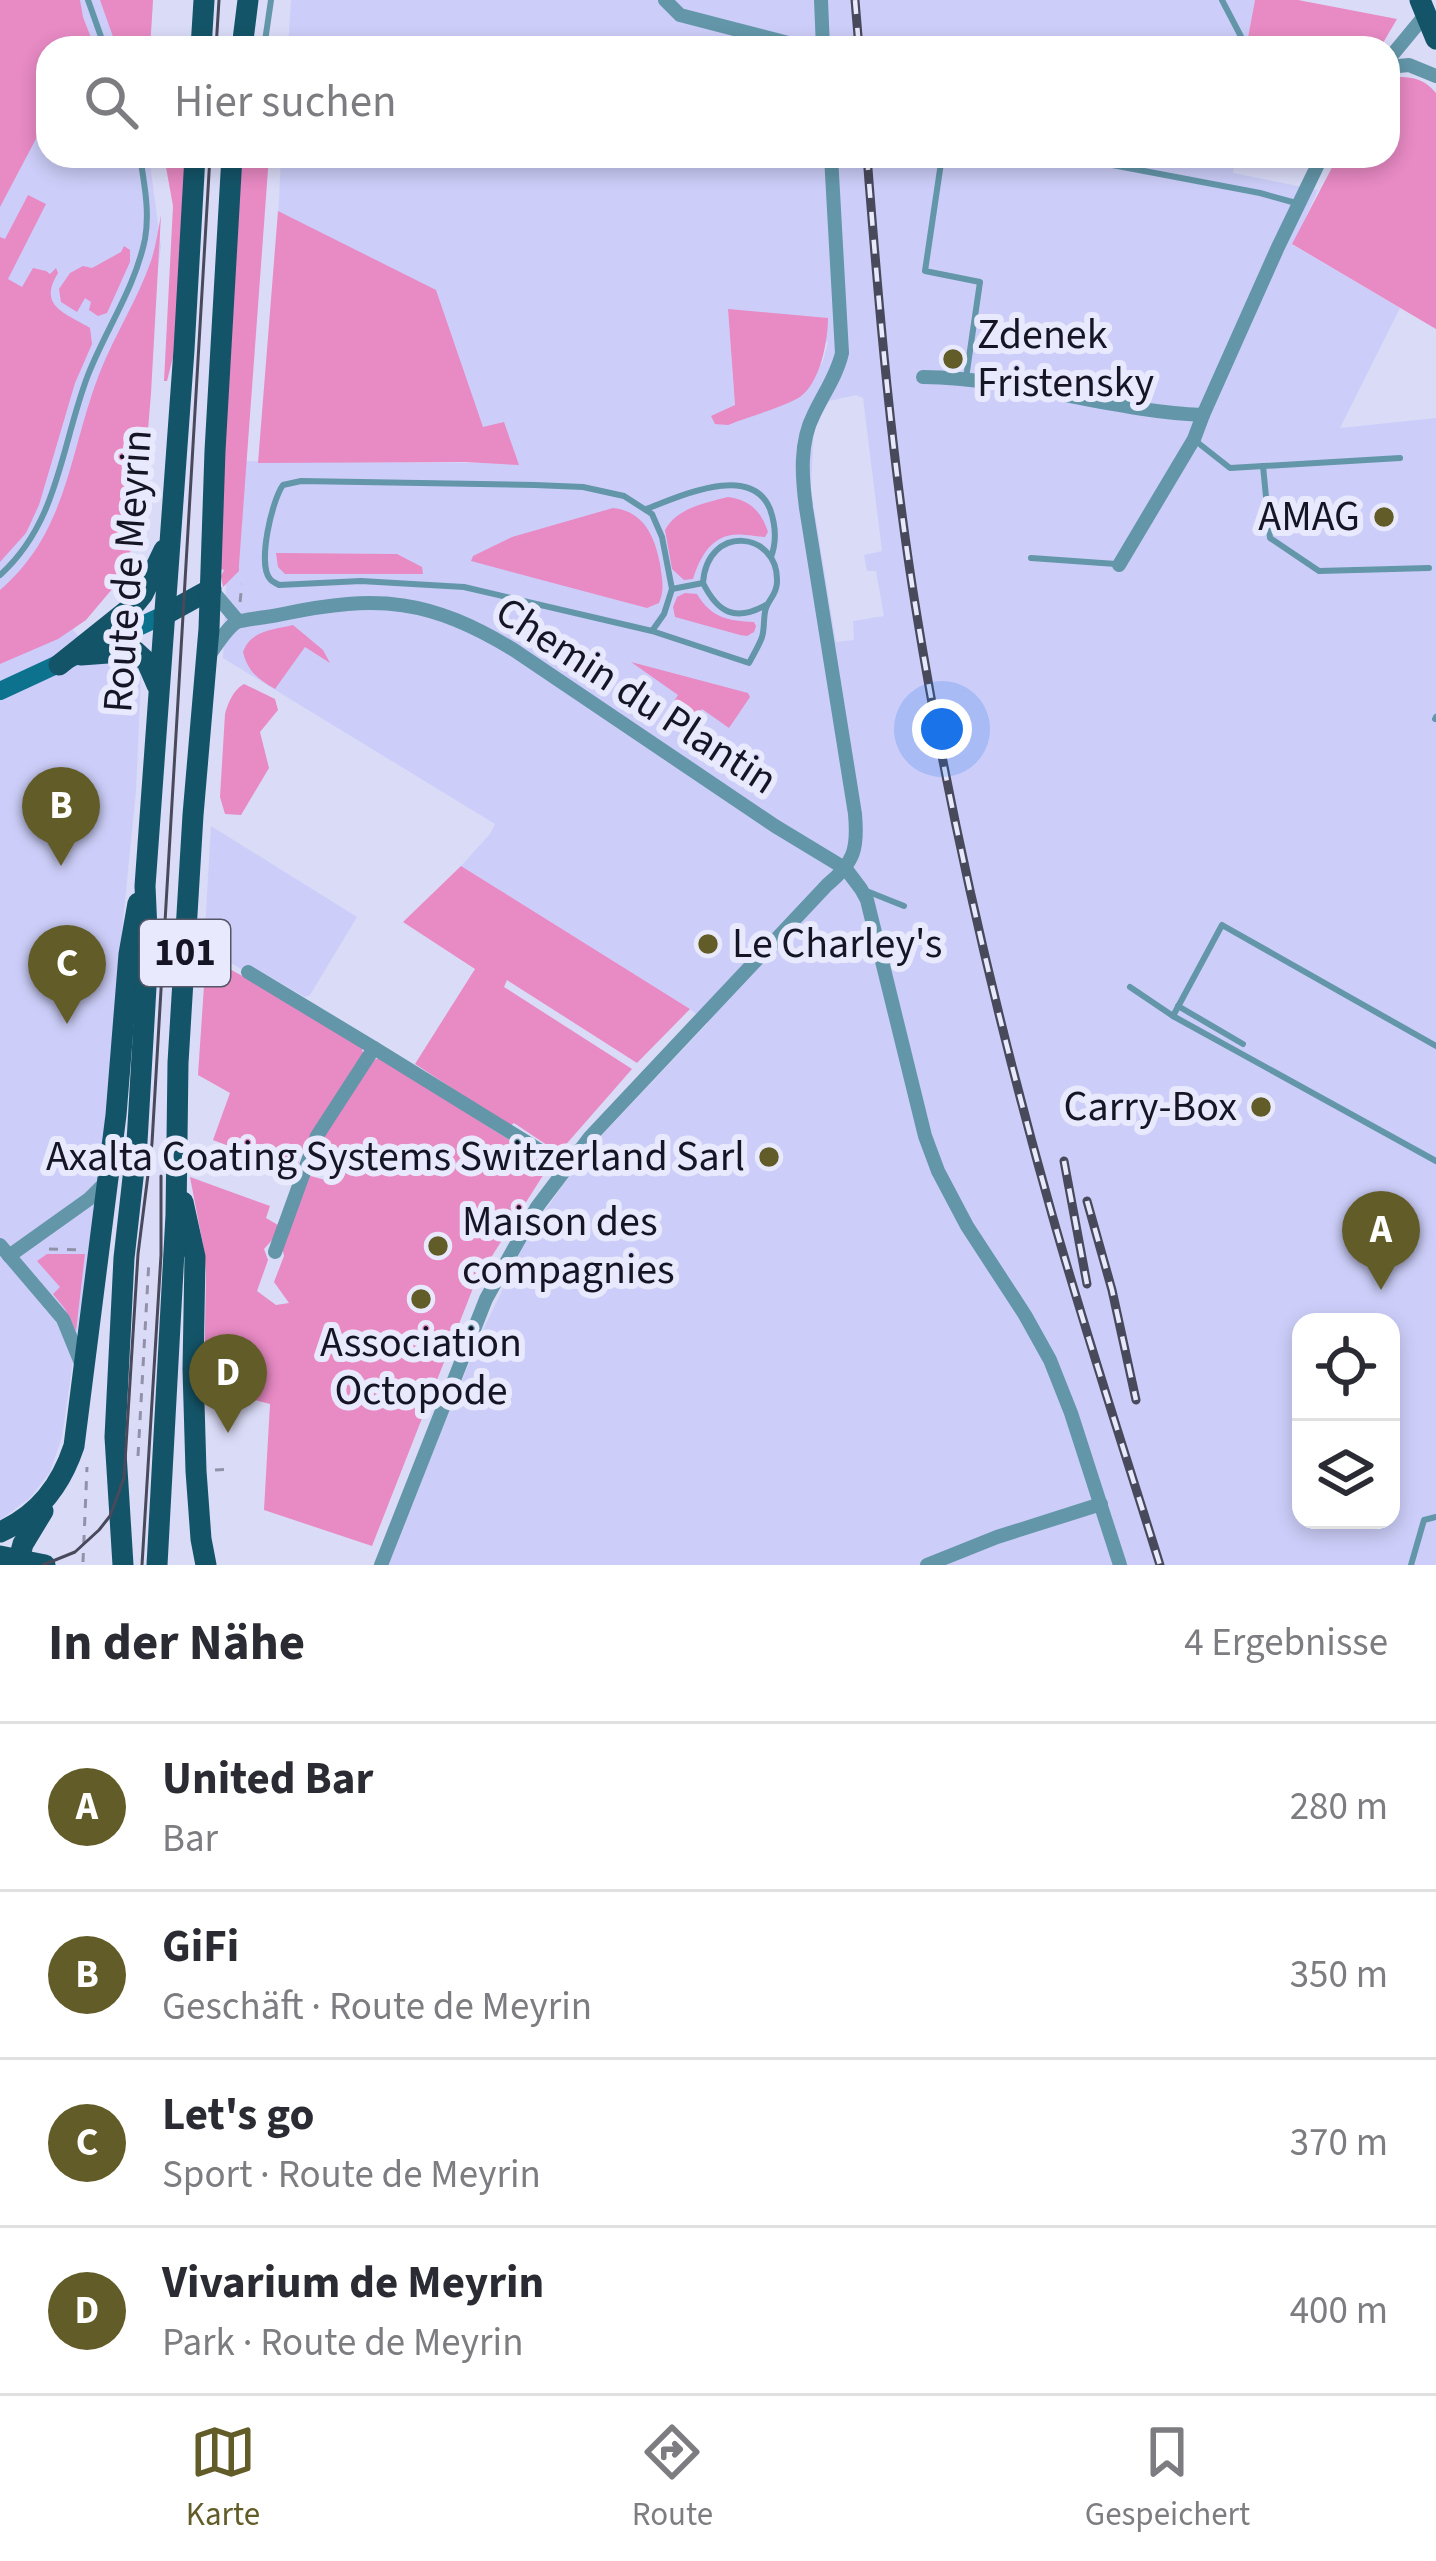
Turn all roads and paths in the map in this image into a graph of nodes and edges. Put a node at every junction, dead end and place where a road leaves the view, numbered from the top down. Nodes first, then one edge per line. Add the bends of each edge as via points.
1 (88, 0) edge
2 (204, 0) edge
3 (248, 0) edge
4 (271, 0) edge
5 (665, 0) edge
6 (821, 0) edge
7 (1222, 0) edge
8 (1423, 7) edge
9 (101, 36) edge
10 (202, 36) edge
11 (244, 36) edge
12 (265, 36) edge
13 (761, 36) edge
14 (822, 36) edge
15 (1240, 36) edge
16 (1436, 39) edge
17 (1400, 44) edge
18 (1400, 64) edge
19 (1436, 76) edge
20 (141, 168) edge
21 (194, 168) edge
22 (231, 168) edge
23 (832, 168) edge
24 (940, 168) edge
25 (1127, 168) edge
26 (1316, 168) edge
27 (1300, 204) junction
28 (923, 377) dead end
29 (966, 378) junction
30 (1203, 415) junction
31 (1193, 439) junction
32 (1400, 458) dead end
33 (1263, 466) junction
34 (646, 508) junction
35 (169, 538) junction
36 (771, 557) junction
37 (1031, 558) dead end
38 (1119, 565) joint
39 (1429, 568) dead end
40 (0, 575) edge
41 (703, 583) junction
42 (211, 589) junction
43 (672, 590) junction
44 (766, 605) junction
45 (164, 615) junction
46 (238, 621) junction
47 (652, 631) junction
48 (81, 656) junction
49 (207, 658) junction
50 (59, 665) junction
51 (0, 691) edge
52 (159, 691) junction
53 (846, 869) junction
54 (145, 886) junction
55 (861, 889) junction
56 (904, 906) dead end
57 (206, 952) dead end
58 (248, 972) joint
59 (1130, 987) dead end
60 (1178, 1006) junction
61 (1173, 1016) junction
62 (1243, 1044) dead end
63 (1436, 1046) edge
64 (374, 1048) junction
65 (1436, 1161) edge
66 (566, 1166) junction
67 (175, 1170) junction
68 (107, 1181) junction
69 (44, 1249) dead end
70 (5, 1251) edge
71 (87, 1251) dead end
72 (274, 1252) dead end
73 (149, 1260) dead end
74 (85, 1374) junction
75 (137, 1456) dead end
76 (79, 1465) dead end
77 (87, 1465) junction
78 (100, 1466) dead end
79 (231, 1469) dead end
80 (207, 1470) dead end
81 (51, 1494) junction
82 (1101, 1504) junction
83 (1436, 1516) edge
84 (0, 1532) edge
85 (124, 1558) edge
86 (157, 1558) edge
87 (14, 1560) edge
88 (83, 1562) dead end
89 (44, 1565) edge
90 (206, 1565) edge
91 (381, 1565) edge
92 (927, 1565) edge
93 (1120, 1565) edge
94 (1411, 1565) edge

1 - 9 lane
2 - 10 main road
3 - 11 main road
4 - 12 lane
5 - 13 street via 680,15
6 - 14 street
7 - 15 lane
8 - 16 main road
8 - 17 street
18 - 19 street
20 - 40 lane via 147,224 136,272 86,379 47,510
21 - 35 main road, Route de Meyrin / 101
22 - 42 main road, Route de Meyrin / 101
23 - 53 street via 842,352 808,426 802,472 855,814 856,846
24 - 29 lane via 925,271 980,282
25 - 27 lane
26 - 27 street
27 - 30 street
28 - 29 street
29 - 30 street
30 - 31 street
31 - 33 lane via 1230,468
31 - 38 street
32 - 33 lane
33 - 39 lane via 1270,538 1318,571
34 - 36 lane via 708,487 752,489 772,513
34 - 43 lane via 662,537
34 - 47 lane via 583,487 301,481 274,497 266,566 278,585 464,587
35 - 45 main road, Route de Meyrin / 101
35 - 50 main road via 134,605
36 - 41 lane via 755,544 731,542 710,555
36 - 44 lane via 778,582
37 - 38 lane
41 - 43 lane
41 - 44 lane via 734,614
42 - 45 main road
42 - 46 street
42 - 49 main road, Route de Meyrin / 101
43 - 47 lane
44 - 47 lane via 749,663
45 - 48 main road
45 - 52 main road, Route de Meyrin / 101
46 - 49 street
46 - 53 street, Chemin du Plantin via 353,602 415,606 460,620
48 - 50 main road
48 - 52 main road via 135,652
49 - 67 main road, Route de Meyrin / 101
50 - 51 main road
52 - 54 main road, Route de Meyrin / 101
53 - 55 street
53 - 66 street
54 - 68 main road via 128,954
54 - 85 main road, Route de Meyrin / 101 via 148,953 115,1436
55 - 56 lane
55 - 82 street via 938,1171 1050,1360
57 - 58 path
58 - 64 street
59 - 61 lane
60 - 61 lane
60 - 62 lane
60 - 63 lane via 1222,925
61 - 65 lane
64 - 66 street
64 - 72 street via 317,1136
66 - 91 street via 486,1299
67 - 86 main road, Route de Meyrin / 101
67 - 90 main road via 195,1257
68 - 70 street
68 - 74 main road
69 - 71 path
70 - 74 street via 63,1319
73 - 75 path
74 - 81 main road via 74,1445
76 - 77 path
77 - 78 path
77 - 88 path
79 - 80 path
81 - 84 main road
81 - 87 main road
82 - 92 street
82 - 93 street
83 - 94 lane via 1424,1520
87 - 89 main road

